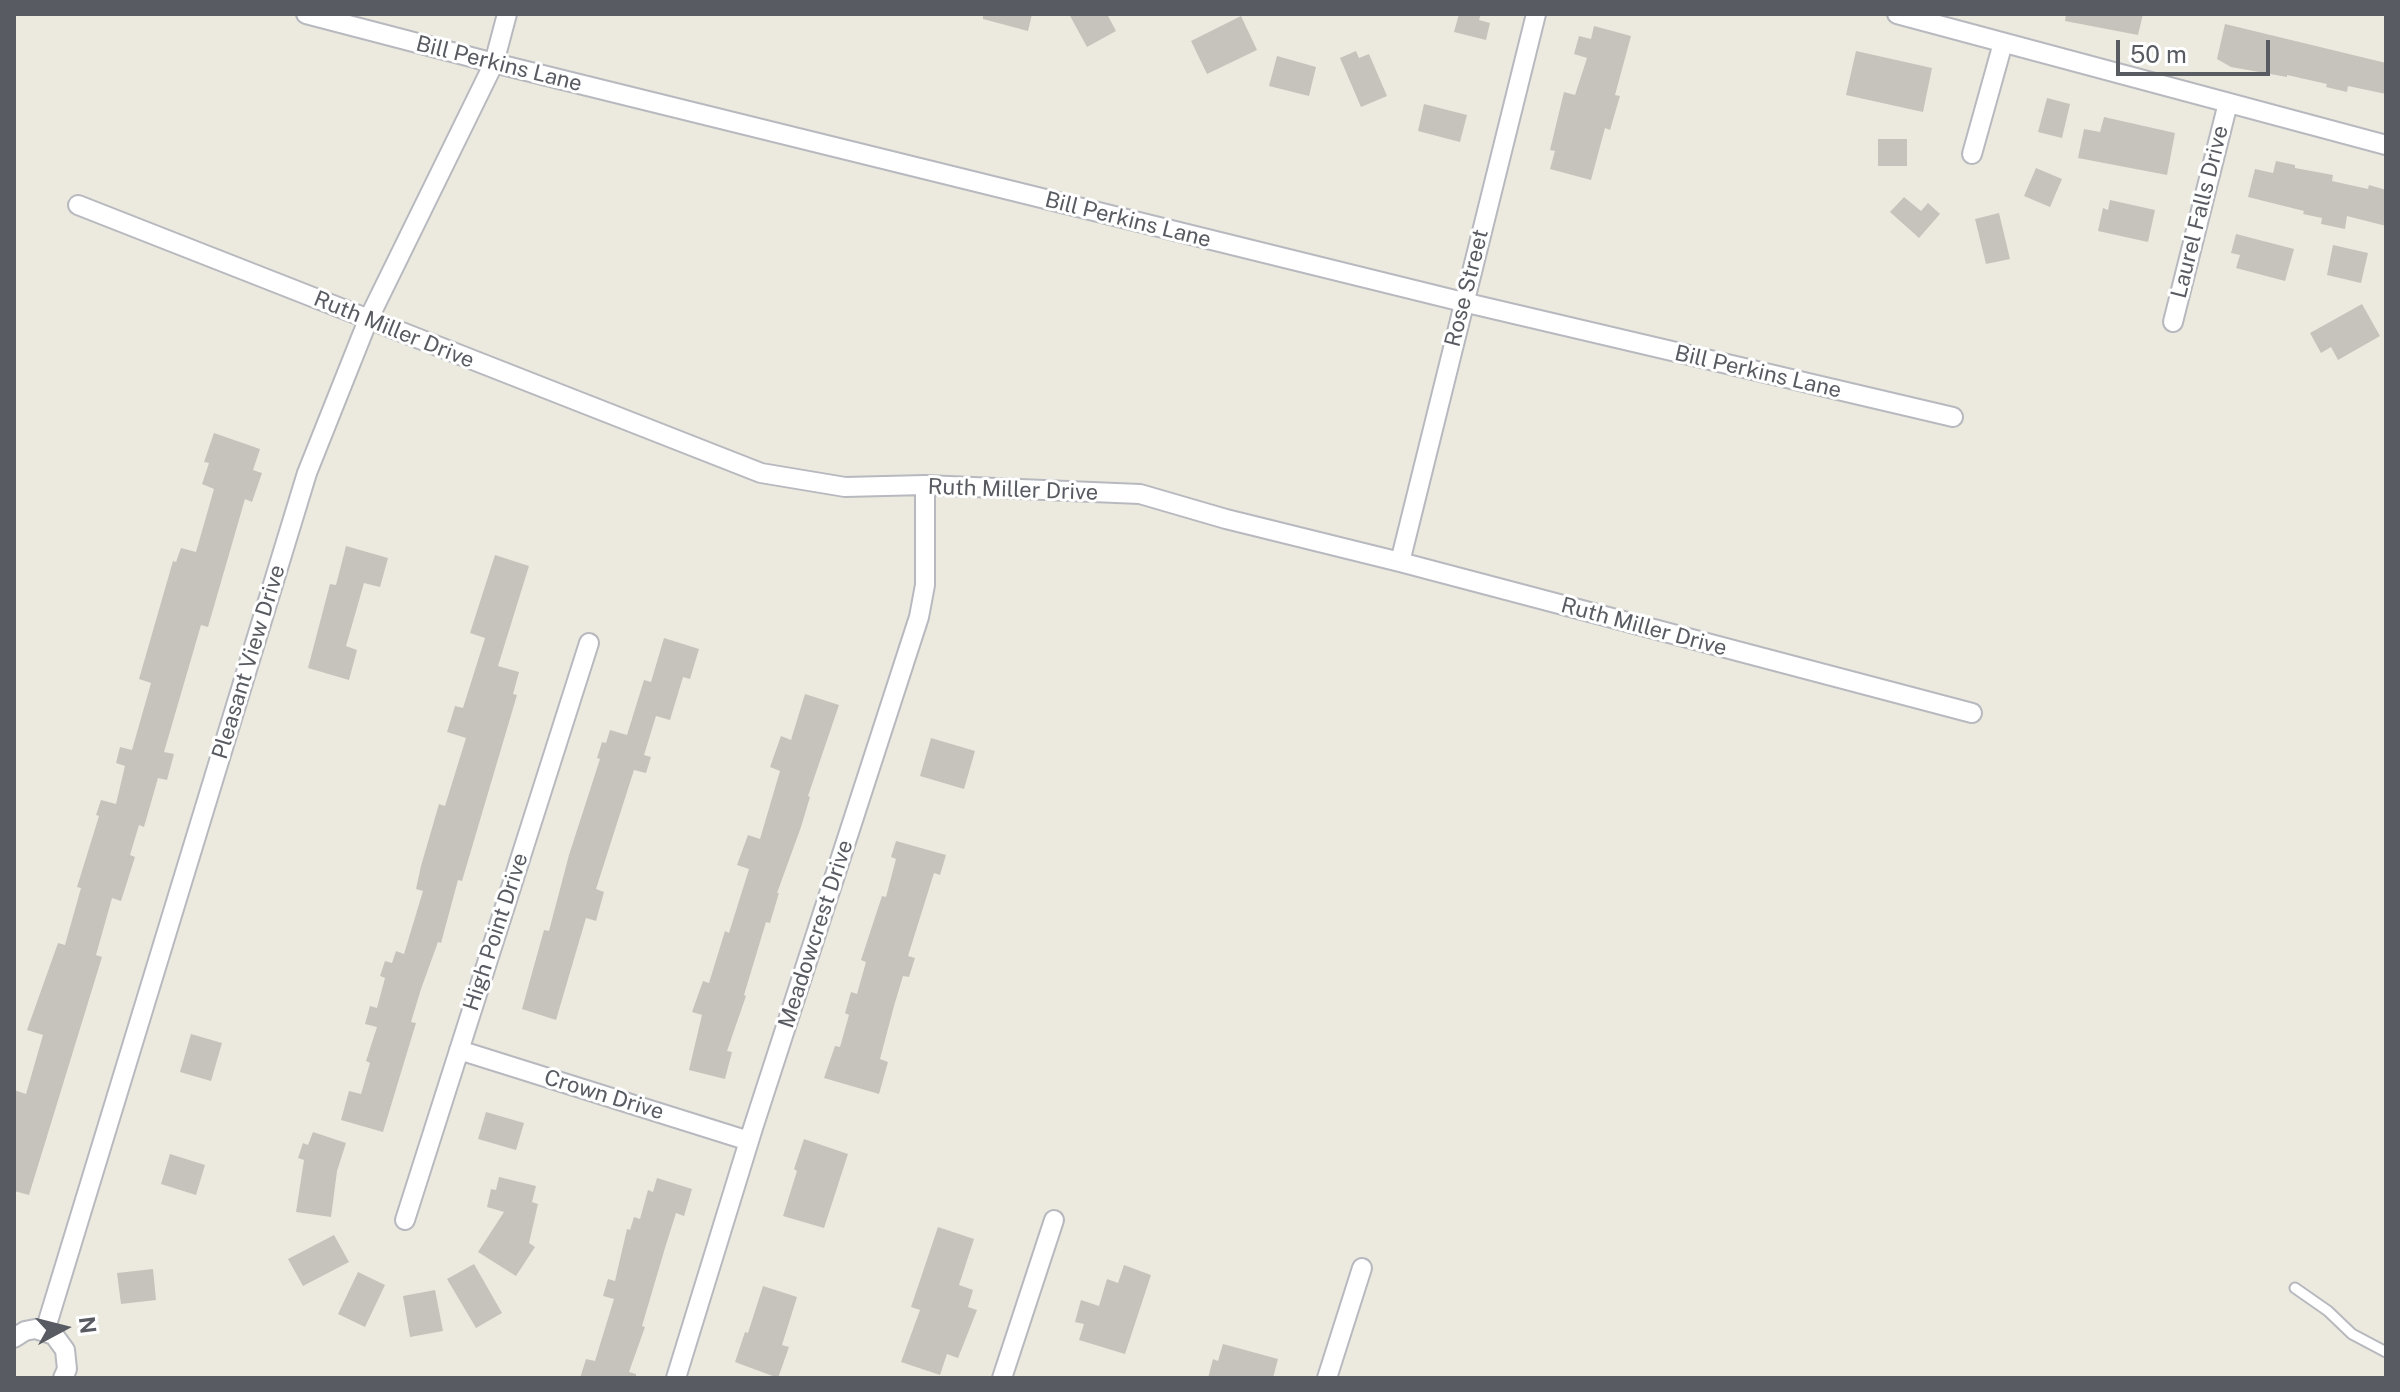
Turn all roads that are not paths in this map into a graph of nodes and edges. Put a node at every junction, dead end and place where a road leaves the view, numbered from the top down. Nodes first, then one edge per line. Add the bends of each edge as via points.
1 (306, 14) edge
2 (507, 14) edge
3 (1536, 14) edge
4 (1897, 14) edge
5 (2003, 43) junction
6 (494, 63) junction
7 (2228, 103) junction
8 (2386, 145) edge
9 (1972, 154) dead end
10 (78, 205) dead end
11 (1463, 302) junction
12 (368, 320) junction
13 (2173, 322) dead end
14 (1953, 417) dead end
15 (925, 485) junction
16 (1400, 562) junction
17 (589, 643) dead end
18 (1972, 713) dead end
19 (459, 1050) junction
20 (749, 1141) junction
21 (405, 1220) dead end
22 (1054, 1220) dead end
23 (1362, 1268) dead end
24 (2295, 1288) dead end
25 (45, 1331) junction
26 (14, 1338) edge
27 (2386, 1352) edge
28 (63, 1378) edge
29 (676, 1378) edge
30 (1002, 1378) edge
31 (1327, 1378) edge

1 - 6 street, Bill Perkins Lane
2 - 6 street, Pleasant View Drive
3 - 11 street, Rose Street
4 - 5 street
5 - 7 street
5 - 9 street
6 - 11 street, Bill Perkins Lane
6 - 12 street, Pleasant View Drive
7 - 8 street
7 - 13 street, Laurel Falls Drive
10 - 12 street, Ruth Miller Drive
11 - 14 street, Bill Perkins Lane
11 - 16 street, Rose Street
12 - 15 street, Ruth Miller Drive via 761,473 845,487
12 - 25 street, Pleasant View Drive via 307,473
15 - 16 street, Ruth Miller Drive via 1140,494
15 - 20 street, Meadowcrest Drive via 925,585 919,617
16 - 18 street, Ruth Miller Drive
17 - 19 street, High Point Drive
19 - 20 street, Crown Drive
19 - 21 street, High Point Drive
20 - 29 street, Meadowcrest Drive
22 - 30 street
23 - 31 street
24 - 27 lane via 2352,1334
25 - 26 street via 25,1331
25 - 28 street via 65,1350

